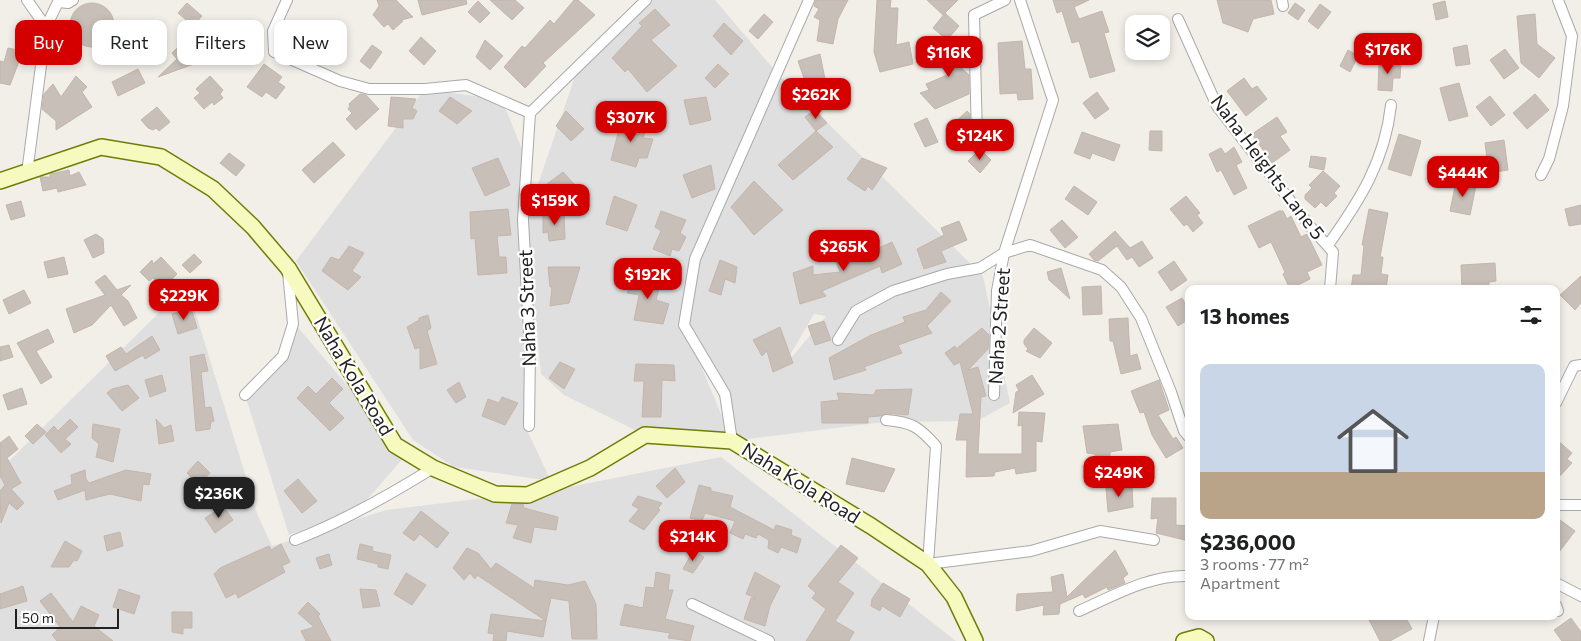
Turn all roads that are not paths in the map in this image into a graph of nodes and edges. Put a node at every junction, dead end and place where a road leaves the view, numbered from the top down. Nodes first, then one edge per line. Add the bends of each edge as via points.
1 (27, 0) edge
2 (72, 0) edge
3 (287, 0) edge
4 (646, 0) edge
5 (809, 0) edge
6 (1005, 0) edge
7 (1020, 0) edge
8 (1558, 0) edge
9 (59, 1) edge
10 (1178, 18) dead end
11 (41, 20) edge
12 (50, 20) edge
13 (42, 65) edge
14 (1391, 105) dead end
15 (530, 113) junction
16 (977, 138) dead end
17 (27, 173) junction
18 (1541, 175) dead end
19 (0, 181) edge
20 (1328, 246) junction
21 (1004, 254) junction
22 (288, 268) junction
23 (1330, 285) edge
24 (838, 340) dead end
25 (1581, 365) edge
26 (245, 395) dead end
27 (994, 395) dead end
28 (1560, 395) edge
29 (886, 420) dead end
30 (528, 426) dead end
31 (1185, 432) edge
32 (732, 441) junction
33 (433, 468) junction
34 (1560, 505) edge
35 (1581, 505) edge
36 (295, 540) dead end
37 (1154, 540) dead end
38 (928, 564) junction
39 (1185, 576) edge
40 (1560, 585) edge
41 (1581, 596) edge
42 (692, 604) dead end
43 (1079, 611) dead end
44 (1433, 620) edge
45 (769, 641) edge
46 (975, 641) edge
47 (1184, 641) edge
48 (1206, 641) edge
49 (1428, 641) edge

1 - 11 street
2 - 9 street via 68,3
3 - 15 street via 273,31 274,52 302,66 369,89 425,89 466,84
4 - 15 street
5 - 32 street via 695,259 684,325 725,394
6 - 16 street via 974,15
7 - 21 street, Naha 2 Street via 1053,100
8 - 18 street via 1572,36 1563,106 1549,159
9 - 12 street
10 - 20 street, Naha Heights Lane 5 via 1217,106
13 - 17 street
14 - 20 street via 1382,154 1357,204
15 - 30 street, Naha 3 Street via 523,220 530,350
17 - 19 street, Naha Kola Road
17 - 22 street, Naha Kola Road via 101,147 161,158 213,189 253,227
20 - 23 street, Naha Heights Lane 5 via 1334,252
21 - 24 street via 980,268 947,274 893,291 856,311
21 - 27 street, Naha 2 Street via 997,291
21 - 31 street via 1030,245 1102,270 1121,287 1140,318
22 - 26 street via 293,324 283,356
22 - 33 street, Naha Kola Road via 395,446
25 - 28 street via 1574,366
29 - 38 street via 906,422 921,429 936,446
32 - 33 street, Naha Kola Road via 646,435 590,468 528,495 495,494
32 - 38 street, Naha Kola Road
33 - 36 street via 371,506
34 - 35 street
37 - 38 street via 1100,530 1031,551
38 - 46 street, Naha Kola Road via 954,597
39 - 43 street via 1138,585
40 - 41 street
42 - 45 street
44 - 49 street
47 - 48 street via 1199,637

